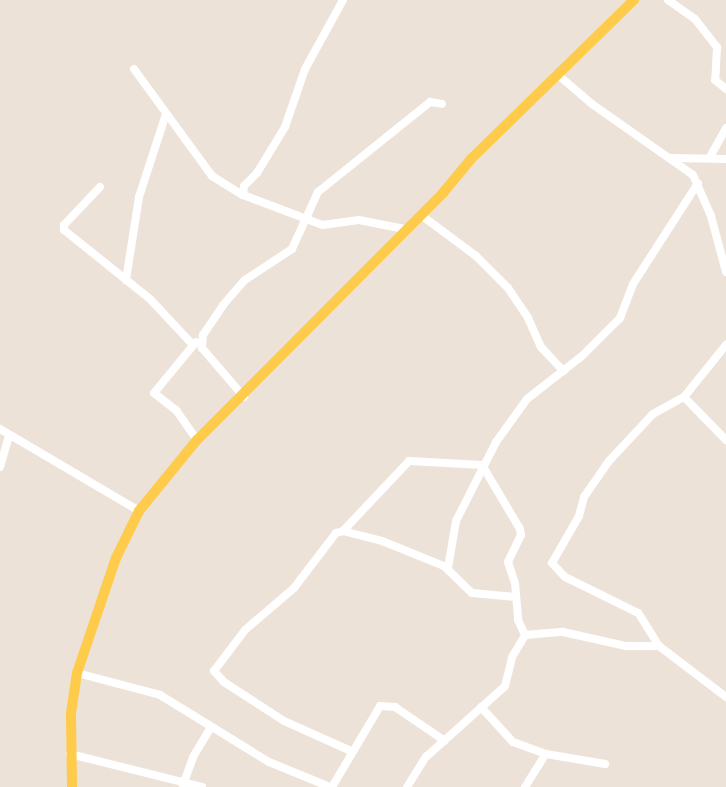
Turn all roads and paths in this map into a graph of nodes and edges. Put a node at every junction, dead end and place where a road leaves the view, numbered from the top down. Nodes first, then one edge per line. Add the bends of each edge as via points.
1 (343, 0) edge
2 (634, 0) edge
3 (668, 0) edge
4 (134, 69) dead end
5 (557, 74) junction
6 (726, 89) edge
7 (442, 104) dead end
8 (166, 114) junction
9 (726, 128) edge
10 (710, 157) junction
11 (671, 158) junction
12 (726, 159) edge
13 (698, 183) junction
14 (100, 187) dead end
15 (243, 195) junction
16 (421, 215) junction
17 (304, 219) junction
18 (404, 229) junction
19 (726, 272) edge
20 (126, 280) junction
21 (203, 336) junction
22 (193, 345) junction
23 (726, 345) edge
24 (563, 371) junction
25 (244, 397) junction
26 (684, 397) junction
27 (0, 429) edge
28 (9, 435) junction
29 (197, 440) junction
30 (726, 440) edge
31 (482, 465) junction
32 (0, 467) edge
33 (139, 511) junction
34 (343, 531) junction
35 (447, 568) junction
36 (516, 597) junction
37 (525, 634) junction
38 (659, 646) junction
39 (77, 673) junction
40 (726, 697) edge
41 (481, 707) junction
42 (211, 727) junction
43 (445, 741) junction
44 (351, 751) junction
45 (70, 754) junction
46 (546, 754) junction
47 (605, 764) dead end
48 (183, 784) edge
49 (407, 785) edge
50 (72, 787) edge
51 (202, 787) edge
52 (331, 787) edge
53 (418, 787) edge
54 (525, 787) edge

1 - 15 street via 305,69 285,127 257,173 244,186
2 - 5 main road
3 - 6 street via 695,19 717,47 715,80
4 - 8 street
5 - 11 street via 592,104
5 - 16 main road
7 - 17 street via 430,102 318,192
8 - 15 street via 212,176
8 - 20 street via 139,198
9 - 10 street
10 - 11 street
10 - 12 street
11 - 13 street
13 - 19 street
13 - 24 street via 633,284 620,318
14 - 20 street via 64,225 64,230
15 - 17 street
16 - 18 main road
16 - 24 street via 476,256 508,288 541,347
17 - 18 street via 323,225 359,220
17 - 21 street via 301,237 292,249 242,282
18 - 25 main road
20 - 22 street via 150,299
21 - 22 street
21 - 25 street via 202,348 210,362
22 - 29 street via 154,393 176,410
23 - 26 street
24 - 31 street via 527,399
25 - 29 main road
26 - 30 street
26 - 38 street via 653,414 609,461 584,497 579,516 552,563 565,578 639,613
27 - 28 street
28 - 32 street
28 - 33 street
29 - 33 main road
31 - 34 street via 409,460
31 - 35 street via 456,521
31 - 36 street via 520,529 508,562
33 - 39 main road via 112,567
34 - 35 street via 382,541
34 - 44 street via 336,533 294,588 245,630 214,671 224,682 284,721
35 - 36 street via 472,593
36 - 37 street
37 - 38 street via 563,632 626,646
37 - 41 street via 512,657 505,686
38 - 40 street
39 - 42 street via 160,695
39 - 45 main road
41 - 43 street
41 - 46 street via 513,741
42 - 48 street
42 - 52 street via 283,770
43 - 44 street via 386,704 380,706
43 - 49 street via 426,757
44 - 52 street
45 - 48 street
45 - 50 main road
46 - 47 street
46 - 54 street
48 - 51 street
49 - 53 street

